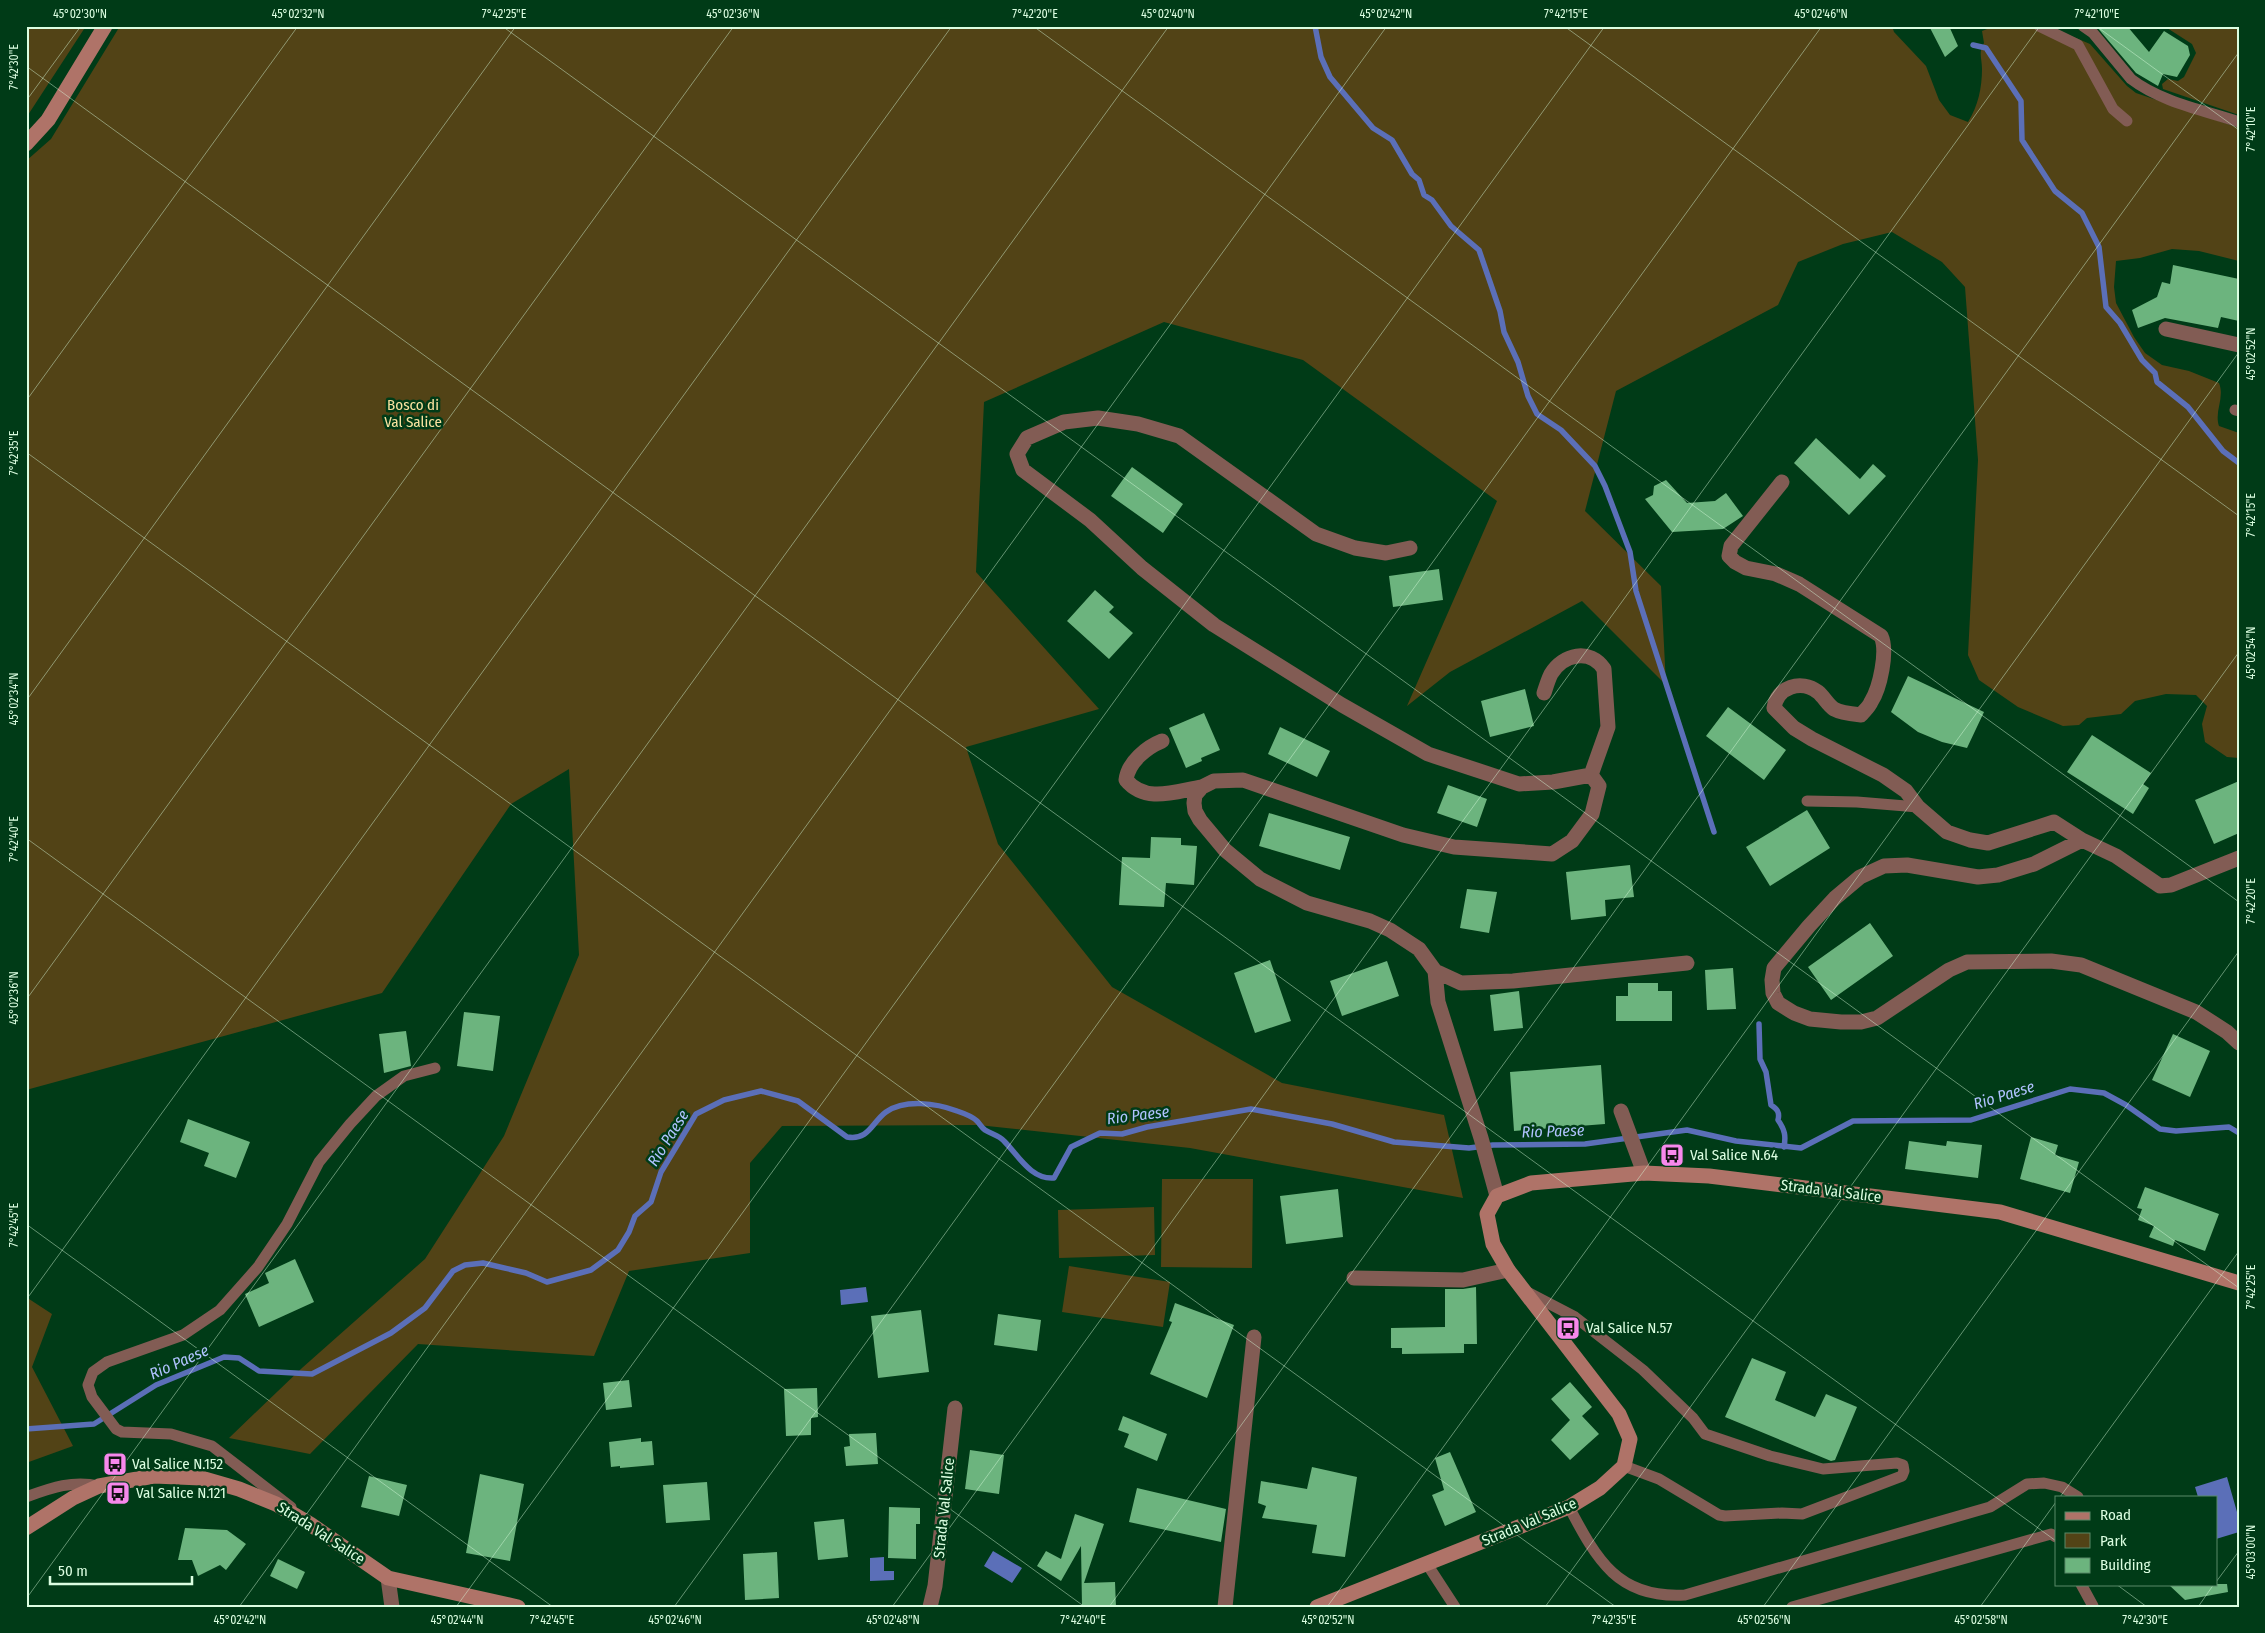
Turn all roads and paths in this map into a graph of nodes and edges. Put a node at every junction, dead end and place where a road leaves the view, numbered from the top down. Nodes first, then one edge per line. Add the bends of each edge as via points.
1 (105, 26) edge
2 (2038, 26) edge
3 (2083, 26) edge
4 (2127, 121) dead end
5 (2239, 122) edge
6 (26, 144) edge
7 (2166, 329) dead end
8 (2239, 345) edge
9 (1782, 482) dead end
10 (1410, 548) dead end
11 (1544, 693) dead end
12 (1162, 741) dead end
13 (1591, 774) junction
14 (1202, 787) junction
15 (1808, 801) dead end
16 (1918, 807) junction
17 (2082, 840) junction
18 (2239, 858) edge
19 (1686, 963) dead end
20 (1435, 971) junction
21 (2239, 1043) edge
22 (435, 1068) dead end
23 (1621, 1111) dead end
24 (1644, 1173) junction
25 (1497, 1196) junction
26 (1508, 1270) junction
27 (1354, 1278) dead end
28 (2239, 1283) edge
29 (1523, 1290) junction
30 (1254, 1337) dead end
31 (954, 1408) dead end
32 (1624, 1466) junction
33 (99, 1486) junction
34 (2076, 1496) edge
35 (26, 1497) edge
36 (1569, 1507) junction
37 (310, 1524) junction
38 (26, 1528) edge
39 (2055, 1536) edge
40 (1427, 1564) junction
41 (388, 1578) junction
42 (2082, 1586) edge
43 (480, 1603) edge
44 (2093, 1606) edge
45 (392, 1607) edge
46 (518, 1607) edge
47 (930, 1607) edge
48 (1226, 1607) edge
49 (1317, 1607) edge
50 (1455, 1607) edge
51 (1792, 1607) edge

1 - 6 street via 48,120
2 - 4 lane via 2078,45 2113,109
3 - 5 lane via 2093,33 2138,85
7 - 8 street
9 - 16 street via 1731,546 1729,556 1746,568 1776,574 1799,584 1881,636 1884,642 1877,688 1861,715 1834,709 1816,691 1801,686 1783,690 1775,699 1774,708 1794,728 1883,775 1906,791
10 - 13 street via 1386,553 1355,548 1316,534 1179,436 1138,424 1098,418 1064,422 1027,438 1017,454 1023,470 1090,520 1142,568 1214,625 1428,754 1520,784 1553,782
11 - 13 street via 1551,674 1564,661 1576,656 1589,656 1604,669 1608,726
12 - 14 street via 1147,749 1130,766 1126,780 1130,785 1153,795
13 - 14 street via 1599,786 1592,814 1572,841 1552,854 1454,847 1403,835 1243,780 1224,780
14 - 20 street via 1195,795 1194,803 1200,820 1225,850 1260,879 1307,903 1390,930 1419,949
15 - 16 lane
16 - 17 street via 1946,832 1970,840 1988,843 2054,822
17 - 18 street via 2116,856 2160,886 2171,885
17 - 21 street via 2034,864 1998,875 1978,877 1907,865 1884,866 1860,877 1835,898 1774,968 1773,993 1778,1003 1794,1014 1810,1019 1861,1022 1877,1018 1949,970 1967,962 2051,961 2081,965 2196,1012
19 - 20 street via 1513,981 1461,983
20 - 25 street via 1438,1002
22 - 37 lane via 404,1076 376,1096 350,1124 319,1162 287,1224 258,1267 220,1310 183,1335 107,1362 93,1372 88,1385 92,1397 122,1432 171,1434 212,1446
23 - 24 street
24 - 25 street, Strada Val Salice via 1531,1183
24 - 28 street, Strada Val Salice via 1709,1176 2000,1212
25 - 26 street via 1487,1214 1493,1244
26 - 27 street via 1463,1280
26 - 29 street
29 - 32 street via 1619,1414 1630,1439
29 - 32 lane via 1575,1317 1643,1370 1693,1418 1705,1434 1823,1470 1897,1463 1903,1465 1904,1471 1902,1476 1802,1514 1725,1516 1660,1479
30 - 48 street
31 - 47 street, Strada Val Salice via 936,1586
32 - 36 street, Strada Val Salice via 1600,1488
33 - 35 lane via 83,1482 56,1486
33 - 37 street, Strada Val Salice via 154,1476 201,1478 276,1504
33 - 38 street, Strada Val Salice via 73,1498
34 - 36 lane via 2044,1483 2027,1484 1990,1507 1685,1596 1643,1592 1623,1582 1593,1552
36 - 40 street, Strada Val Salice
37 - 41 street, Strada Val Salice
39 - 51 lane via 2051,1534
40 - 49 street, Strada Val Salice
40 - 50 lane
41 - 43 street, Strada Val Salice
41 - 45 street
42 - 44 lane
43 - 46 street, Strada Val Salice

